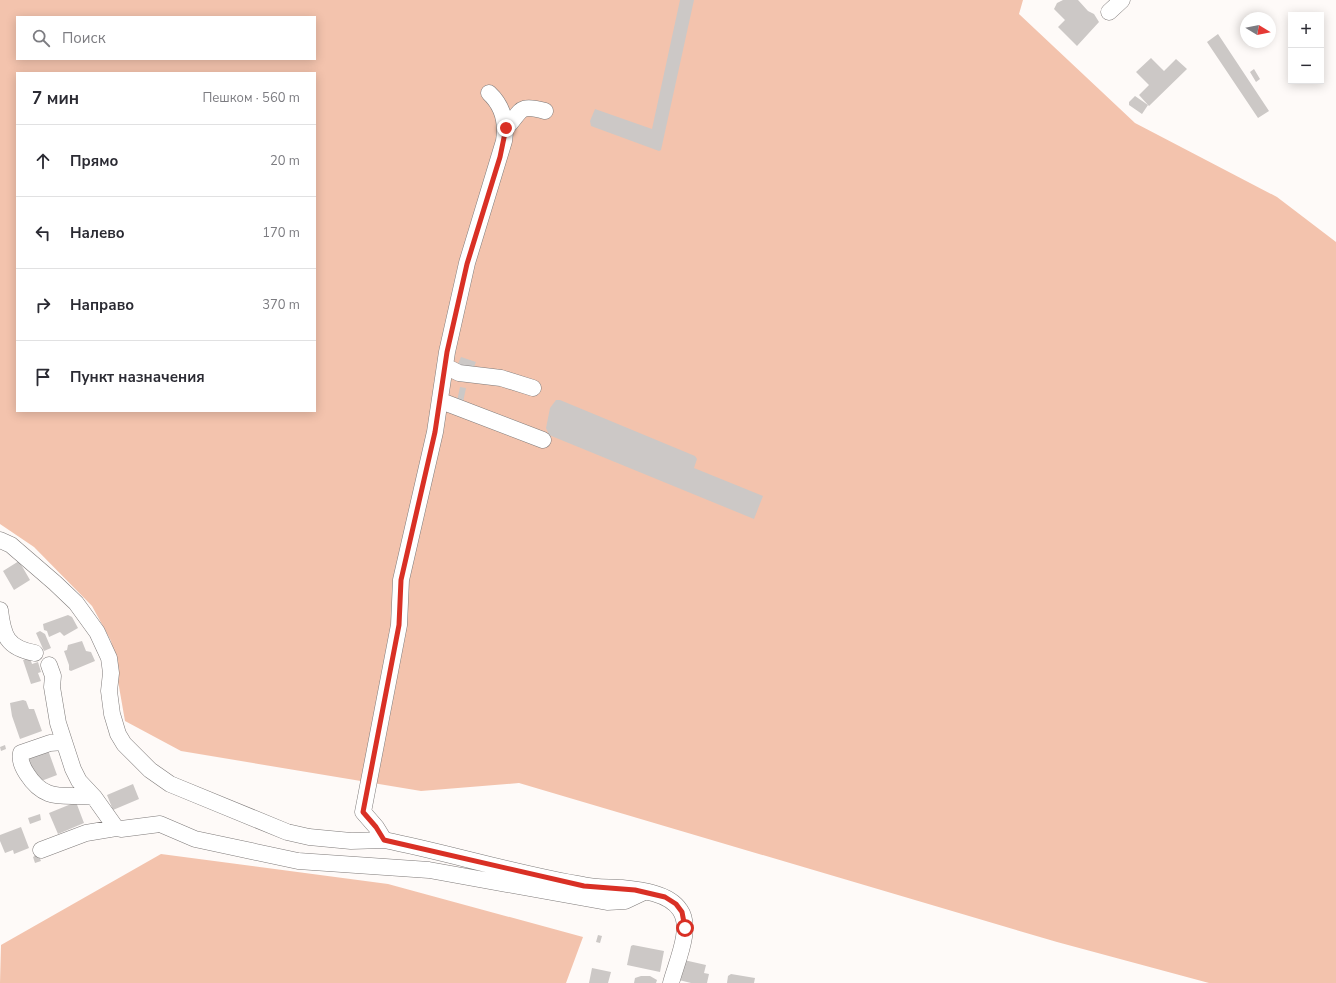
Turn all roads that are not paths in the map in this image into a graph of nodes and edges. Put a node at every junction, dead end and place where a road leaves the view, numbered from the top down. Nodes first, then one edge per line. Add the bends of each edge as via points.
1 (1122, 0) edge
2 (1109, 12) dead end
3 (489, 93) dead end
4 (545, 110) dead end
5 (506, 128) junction
6 (445, 366) junction
7 (533, 388) dead end
8 (441, 401) junction
9 (543, 440) dead end
10 (0, 540) edge
11 (0, 610) edge
12 (35, 653) dead end
13 (49, 665) dead end
14 (64, 742) junction
15 (94, 797) junction
16 (116, 828) junction
17 (384, 840) junction
18 (41, 850) dead end
19 (644, 892) junction
20 (671, 983) edge

1 - 2 street
3 - 5 street via 497,101
4 - 5 street via 526,108 518,111
5 - 6 street via 500,157 467,264
6 - 7 street via 459,373 501,378
6 - 8 street
8 - 9 street
8 - 17 street via 401,580 399,625 363,812
10 - 17 street via 11,545 55,583 76,603 97,632 109,658 109,691 118,734 124,744 150,770 170,784 287,832 351,841
11 - 12 street via 6,636 11,644 23,651
13 - 14 street via 53,676 52,686 58,723
14 - 15 street via 79,781
14 - 15 street via 50,743 21,753 24,769 32,782 53,796
15 - 16 street
16 - 18 street via 86,833
16 - 19 street via 160,824 195,840 298,862 429,870 607,902 625,901
17 - 19 street via 584,886
19 - 20 street via 665,897 682,912 685,928

